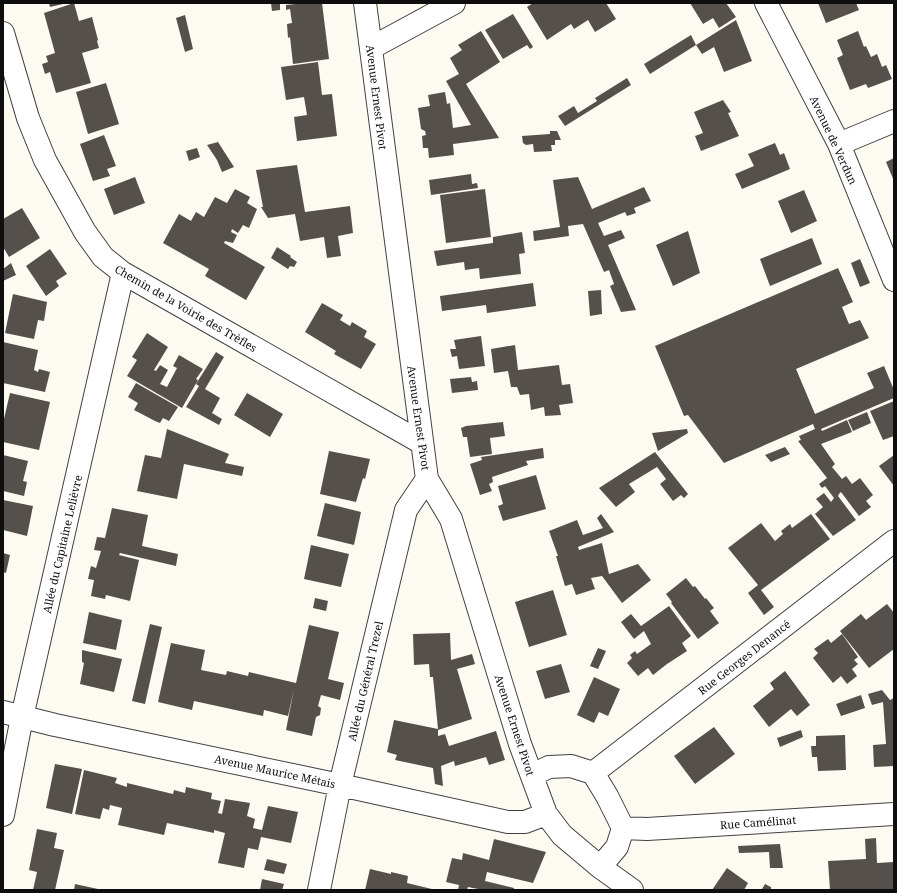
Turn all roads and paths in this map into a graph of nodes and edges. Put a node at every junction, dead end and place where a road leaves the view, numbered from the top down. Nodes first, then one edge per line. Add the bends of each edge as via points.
1 (365, 3) edge
2 (454, 3) edge
3 (766, 3) edge
4 (3, 33) edge
5 (371, 48) junction
6 (894, 121) edge
7 (839, 144) junction
8 (123, 273) junction
9 (894, 280) edge
10 (422, 443) junction
11 (427, 479) junction
12 (894, 541) edge
13 (13, 714) edge
14 (593, 773) junction
15 (532, 775) junction
16 (340, 785) junction
17 (546, 814) junction
18 (894, 814) edge
19 (3, 815) edge
20 (623, 828) junction
21 (600, 867) junction
22 (319, 890) edge
23 (632, 890) edge

1 - 5 street, Avenue Ernest Pivot
2 - 5 street
3 - 7 street, Avenue de Verdun
4 - 8 street, Chemin de la Voirie des Trèfles via 28,118 45,160 85,232 103,257
5 - 10 street, Avenue Ernest Pivot
6 - 7 street
7 - 9 street, Avenue de Verdun
8 - 10 street, Chemin de la Voirie des Trèfles
8 - 13 street, Allée du Capitaine Lelièvre
10 - 11 street, Avenue Ernest Pivot
11 - 15 street, Avenue Ernest Pivot via 451,519 520,744
11 - 16 street, Allée du Général Trezel via 406,510
12 - 14 street, Rue Georges Denancé
13 - 16 street, Avenue Maurice Métais via 62,727
13 - 19 street, Allée du Capitaine Lelièvre
14 - 15 street via 571,766 549,767
14 - 20 street via 608,796
15 - 17 street, Avenue Ernest Pivot
16 - 17 street, Avenue Maurice Métais via 508,822 525,822
16 - 22 street, Allée du Général Trezel
17 - 21 street, Avenue Ernest Pivot via 562,835
18 - 20 street, Rue Camélinat via 647,829
20 - 21 street via 617,847
21 - 23 street, Avenue Ernest Pivot

